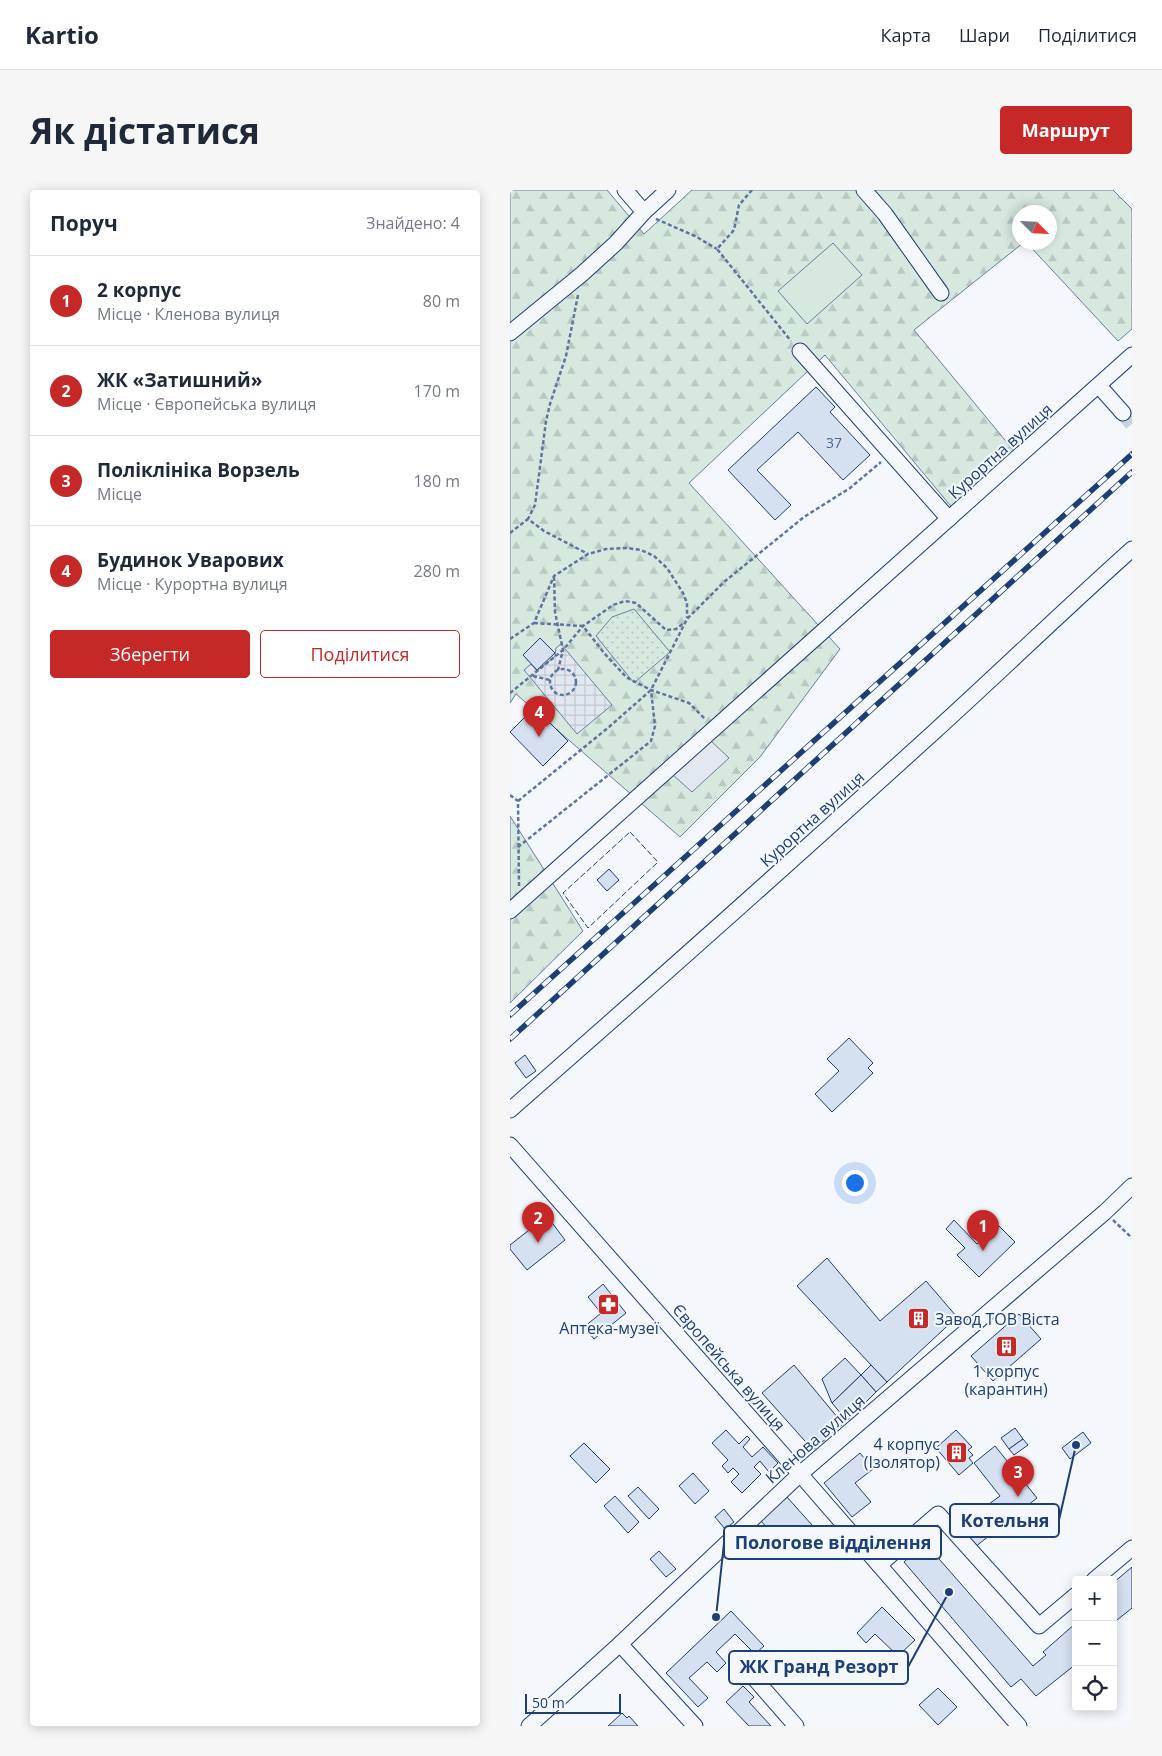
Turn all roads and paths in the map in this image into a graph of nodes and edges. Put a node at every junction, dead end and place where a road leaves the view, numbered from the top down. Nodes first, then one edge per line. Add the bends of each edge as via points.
1 (626, 190) edge
2 (668, 190) edge
3 (752, 190) edge
4 (864, 190) edge
5 (644, 212) junction
6 (717, 249) junction
7 (582, 274) junction
8 (941, 293) dead end
9 (510, 333) edge
10 (800, 352) joint
11 (1132, 355) edge
12 (1099, 386) junction
13 (1123, 413) tunnel mouth
14 (890, 454) junction
15 (528, 519) junction
16 (949, 520) junction
17 (510, 533) edge
18 (1132, 549) edge
19 (588, 554) junction
20 (554, 576) junction
21 (687, 619) junction
22 (534, 624) junction
23 (557, 625) junction
24 (583, 626) junction
25 (510, 639) edge
26 (563, 650) junction
27 (558, 670) junction
28 (533, 676) junction
29 (550, 680) junction
30 (651, 690) junction
31 (510, 693) edge
32 (714, 729) junction
33 (510, 795) edge
34 (518, 801) junction
35 (518, 847) junction
36 (515, 907) edge
37 (510, 1110) edge
38 (510, 1145) edge
39 (1132, 1186) edge
40 (1105, 1212) junction
41 (1132, 1238) edge
42 (800, 1474) junction
43 (1132, 1548) edge
44 (879, 1565) junction
45 (1099, 1576) edge
46 (1072, 1598) edge
47 (620, 1644) junction
48 (741, 1663) dead end
49 (529, 1726) edge
50 (695, 1726) edge
51 (796, 1726) edge
52 (1019, 1726) edge

1 - 5 street
2 - 5 street
3 - 6 path via 739,205 734,230
4 - 8 street
5 - 6 path
5 - 7 street
6 - 10 path
7 - 9 street
7 - 15 path via 566,356 546,421 535,505
10 - 14 street
11 - 12 street, Курортна вулиця
12 - 13 street
12 - 16 street, Курортна вулиця
14 - 16 street
14 - 21 path via 859,481 804,517 742,566
15 - 17 path
15 - 19 path
16 - 32 street, Курортна вулиця
18 - 37 street, Курортна вулиця via 723,923
19 - 20 path
19 - 21 path via 628,548 654,556 667,568 683,593
20 - 22 path
20 - 23 path
21 - 24 path via 676,629 666,630 639,605 625,601 613,605
21 - 30 path
22 - 23 path
22 - 25 path
23 - 24 path
23 - 26 path
24 - 26 path
24 - 30 path via 620,671
26 - 27 path
26 - 28 path
27 - 29 path
27 - 29 path via 569,670 575,676 576,684 572,691 564,694 555,692
28 - 29 path
28 - 31 path
30 - 32 path via 689,703
30 - 34 path
30 - 35 path via 655,726 651,741
32 - 36 street, Курортна вулиця
33 - 34 path
34 - 35 path
35 - 36 path
38 - 42 street, Європейська вулиця
39 - 40 street, Кленова вулиця
40 - 41 path
40 - 42 street, Кленова вулиця
42 - 44 street, Європейська вулиця
42 - 47 street, Кленова вулиця
43 - 45 street
44 - 46 street via 938,1514 1039,1626
44 - 52 street, Європейська вулиця
47 - 49 street, Кленова вулиця
47 - 50 street
48 - 51 street

